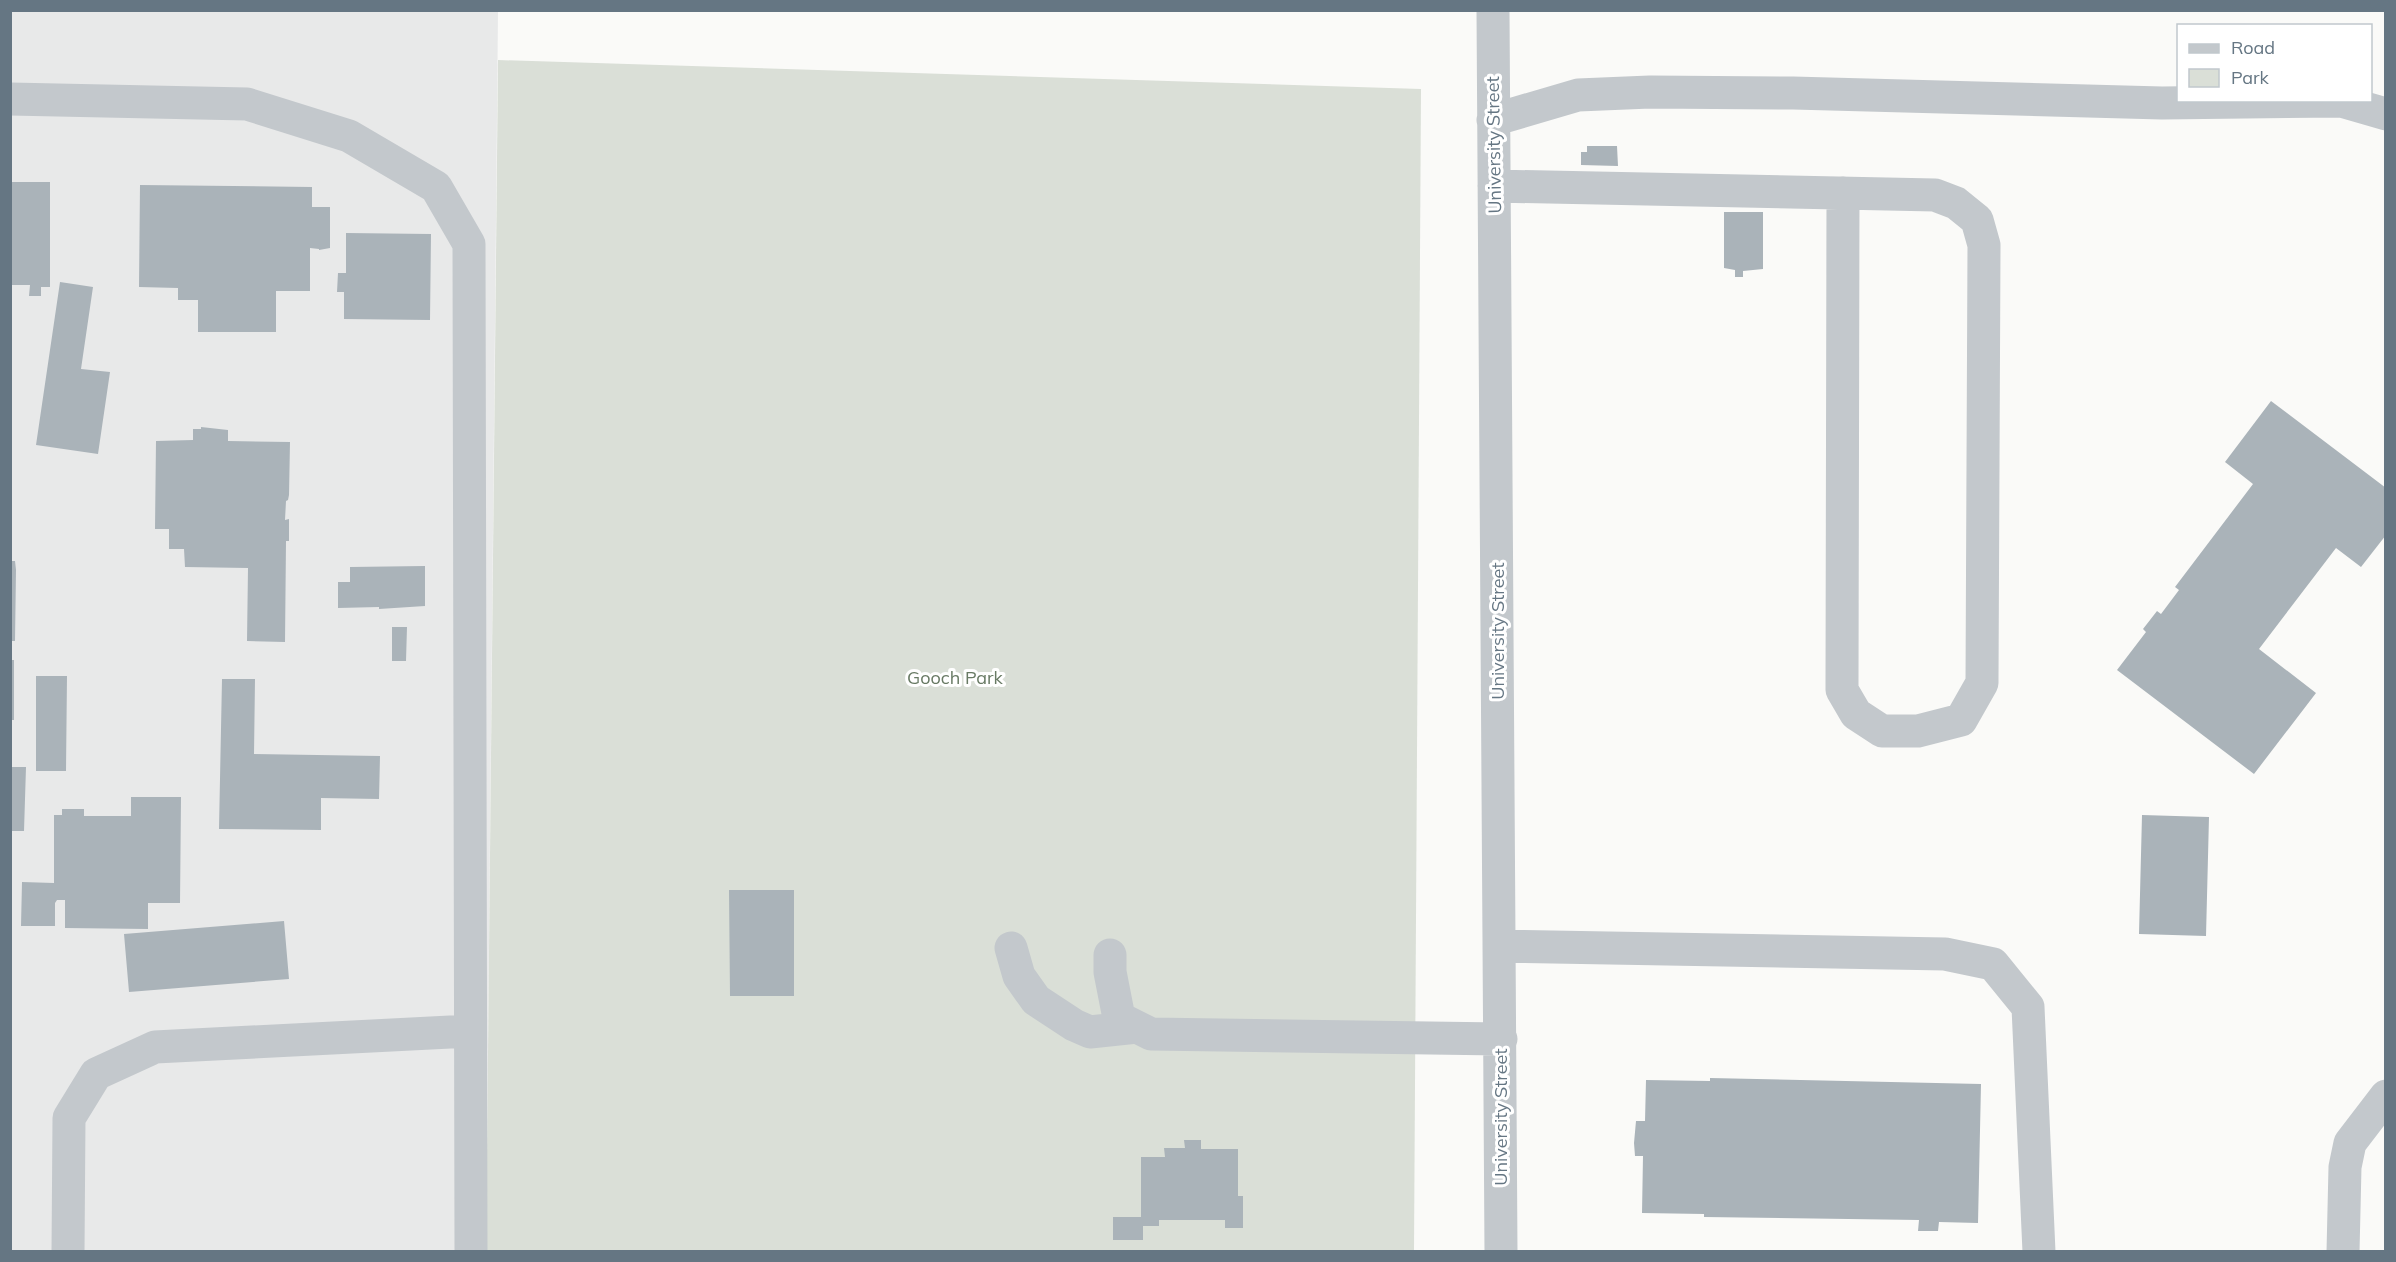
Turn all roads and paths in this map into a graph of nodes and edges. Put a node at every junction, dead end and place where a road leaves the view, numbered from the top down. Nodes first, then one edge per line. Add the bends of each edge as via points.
1 (1493, 10) edge
2 (10, 99) edge
3 (2252, 102) edge
4 (2344, 102) edge
5 (2385, 114) edge
6 (1493, 120) junction
7 (1494, 186) junction
8 (1843, 193) junction
9 (1500, 946) junction
10 (1011, 948) dead end
11 (1110, 955) dead end
12 (1137, 1027) junction
13 (470, 1031) junction
14 (1502, 1039) junction
15 (2385, 1096) edge
16 (68, 1251) edge
17 (471, 1251) edge
18 (1501, 1251) edge
19 (2039, 1251) edge
20 (2343, 1251) edge

1 - 6 street, University Street
2 - 13 street via 248,104 338,132 436,187 469,244
3 - 6 street via 1650,92 1578,95
4 - 5 street
6 - 7 street, University Street
7 - 8 street
7 - 9 street, University Street
8 - 8 street via 1935,195 1956,203 1977,220 1984,245 1982,683 1961,720 1918,731 1882,731 1856,714 1842,690
9 - 14 street, University Street
9 - 19 street via 1945,954 1993,964 2028,1007
10 - 12 street via 1019,976 1036,1000 1074,1025 1090,1032
11 - 12 street via 1119,1018
12 - 14 street via 1151,1034
13 - 16 street via 155,1047 96,1074 69,1118
13 - 17 street
14 - 18 street, University Street
15 - 20 street via 2350,1143 2345,1167

